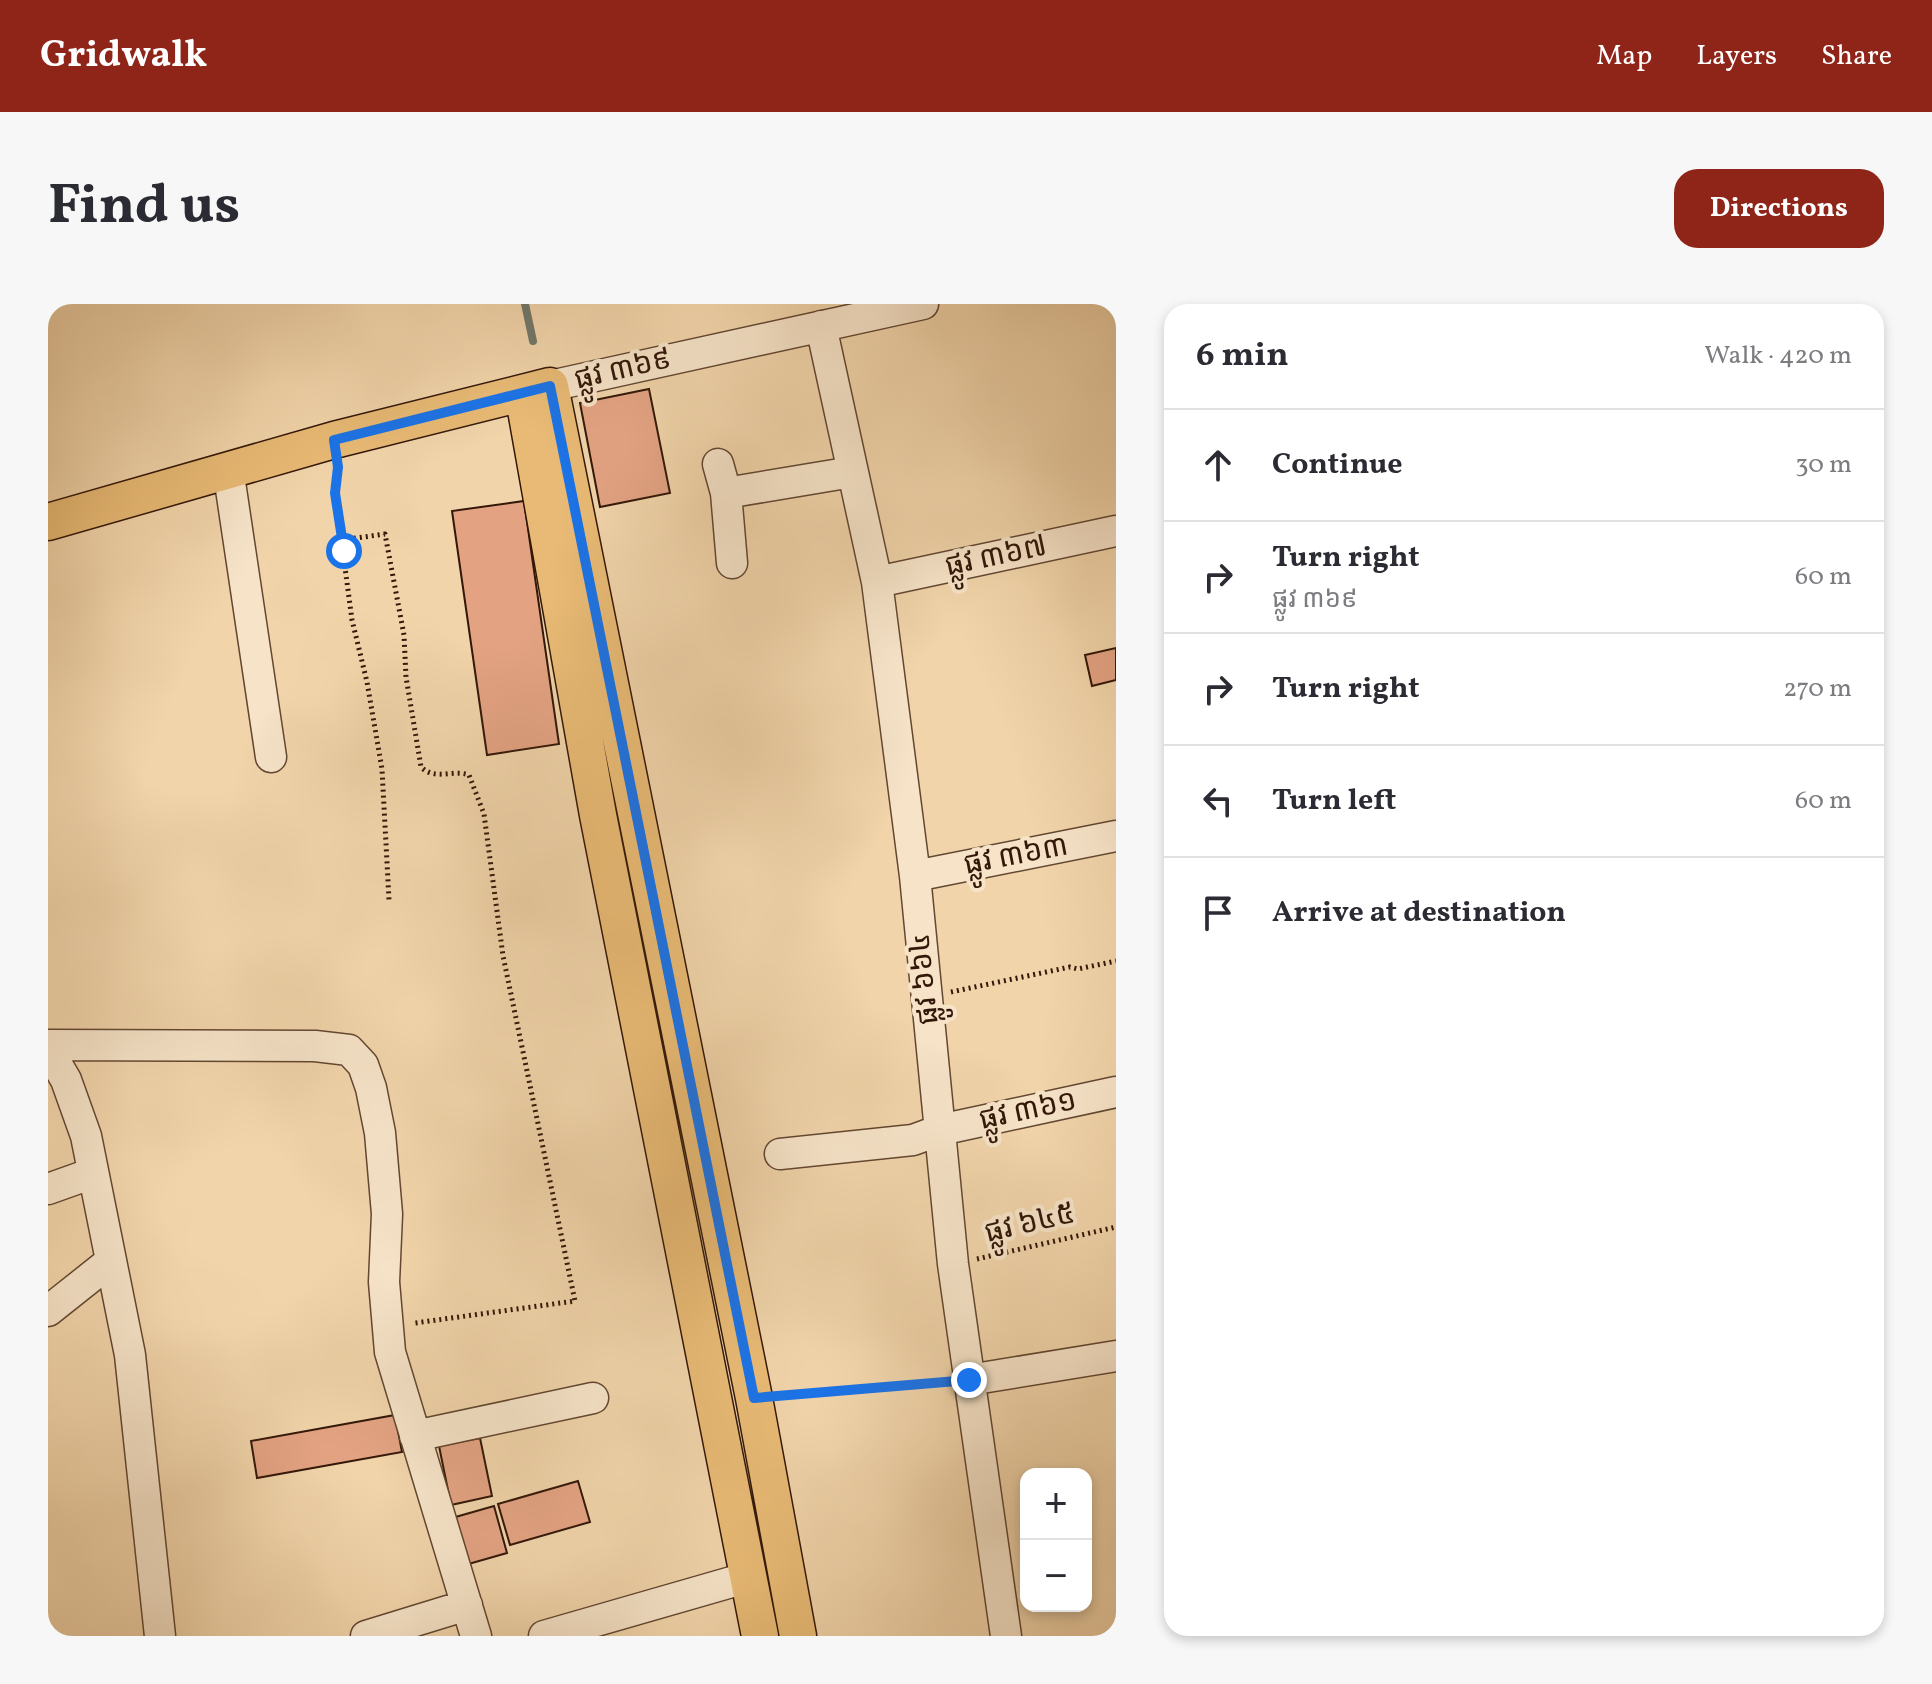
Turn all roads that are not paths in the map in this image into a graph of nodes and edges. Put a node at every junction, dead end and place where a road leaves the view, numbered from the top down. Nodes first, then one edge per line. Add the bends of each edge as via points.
1 (923, 304) edge
2 (821, 326) junction
3 (537, 390) junction
4 (718, 464) dead end
5 (228, 469) junction
6 (852, 472) junction
7 (726, 493) junction
8 (48, 522) edge
9 (1116, 531) edge
10 (732, 563) dead end
11 (877, 582) junction
12 (271, 757) dead end
13 (1116, 836) edge
14 (915, 876) junction
15 (48, 1047) edge
16 (1116, 1092) edge
17 (940, 1130) junction
18 (780, 1154) dead end
19 (93, 1173) junction
20 (48, 1189) edge
21 (111, 1261) junction
22 (48, 1311) edge
23 (1116, 1356) edge
24 (969, 1380) junction
25 (593, 1398) dead end
26 (754, 1398) junction
27 (716, 1407) junction
28 (415, 1436) junction
29 (749, 1577) junction
30 (467, 1605) junction
31 (160, 1636) edge
32 (366, 1636) edge
33 (476, 1636) edge
34 (544, 1636) edge
35 (760, 1636) edge
36 (798, 1636) edge
37 (1006, 1636) edge

1 - 2 street, ផ្លូវ ៣៦៩
2 - 3 street, ផ្លូវ ៣៦៩
2 - 6 street, ផ្លូវ ៦៦៤
3 - 5 main road, ផ្លូវ ៣៦៩
3 - 26 main road
3 - 27 main road via 598,815
4 - 7 street
5 - 8 main road, ផ្លូវ ៣៦៩
5 - 12 street
6 - 7 street
6 - 11 street, ផ្លូវ ៦៦៤
7 - 10 street
9 - 11 street, ផ្លូវ ៣៦៧
11 - 14 street, ផ្លូវ ៦៦៤
13 - 14 street, ផ្លូវ ៣៦៣
14 - 17 street, ផ្លូវ ៦៦៤
15 - 19 street via 66,1080
15 - 28 street via 349,1050 363,1065 380,1133 387,1214 386,1327
16 - 17 street, ផ្លូវ ៣៦១
17 - 18 street, ផ្លូវ ៣៦១ via 913,1140
17 - 24 street, ផ្លូវ ៦៦៤
19 - 20 street
19 - 21 street
21 - 22 street
21 - 31 street via 130,1355
23 - 24 street
24 - 37 street, ផ្លូវ ៦៦៤
25 - 28 street
26 - 27 main road
26 - 36 main road
27 - 29 main road
28 - 30 street
29 - 34 street
29 - 35 main road
30 - 32 street
30 - 33 street

